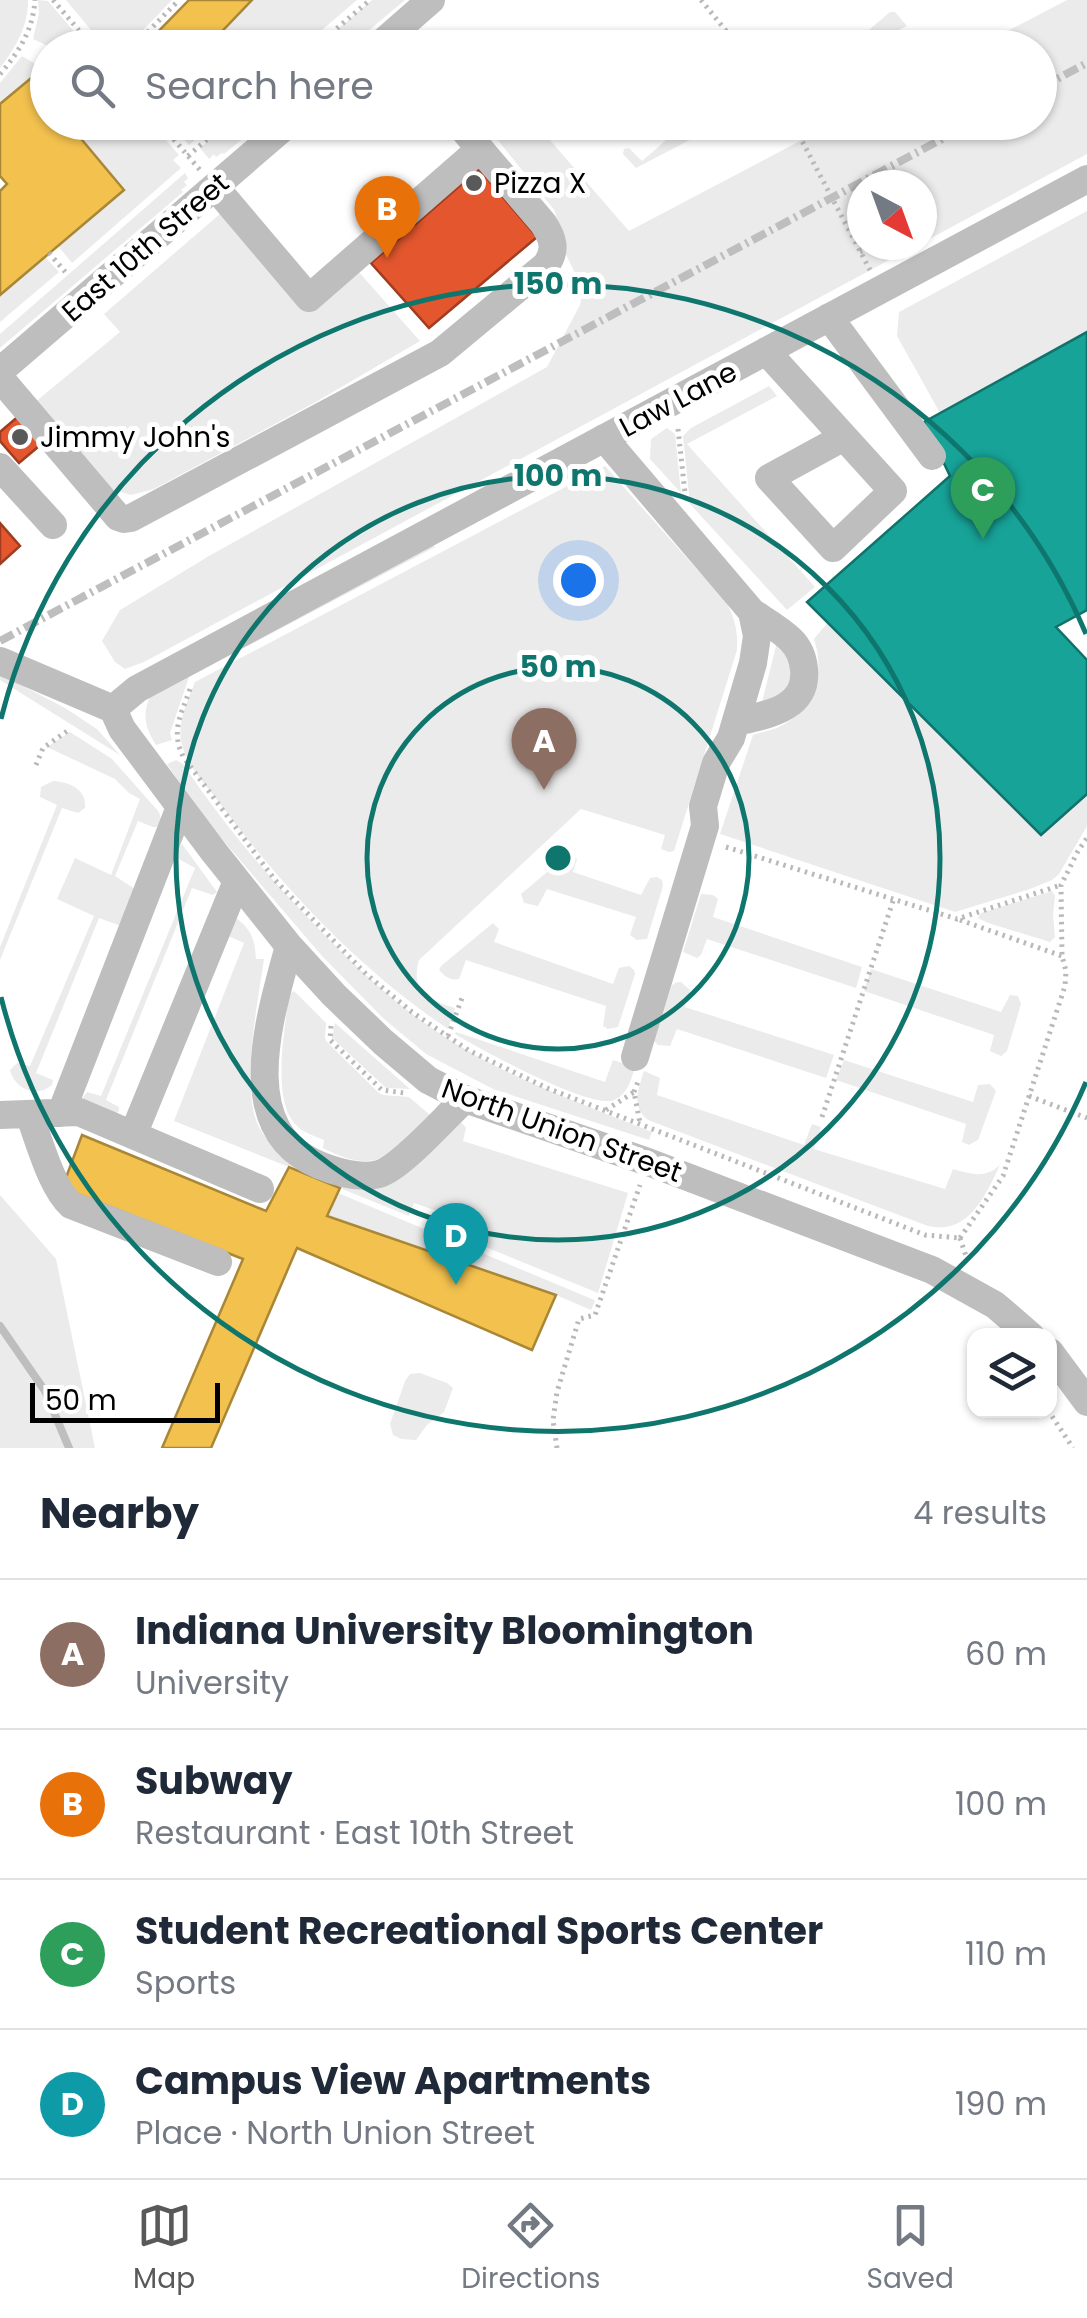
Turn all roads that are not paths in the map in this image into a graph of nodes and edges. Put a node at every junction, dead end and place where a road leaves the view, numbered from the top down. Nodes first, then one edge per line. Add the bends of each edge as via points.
1 (431, 0) edge
2 (400, 30) edge
3 (269, 140) edge
4 (472, 140) edge
5 (480, 150) junction
6 (1087, 179) edge
7 (215, 187) junction
8 (829, 317) junction
9 (766, 352) junction
10 (0, 375) edge
11 (604, 438) junction
12 (844, 438) dead end
13 (932, 456) dead end
14 (0, 467) edge
15 (53, 525) dead end
16 (752, 612) junction
17 (0, 661) edge
18 (113, 708) junction
19 (733, 730) junction
20 (180, 807) junction
21 (236, 880) junction
22 (289, 946) junction
23 (638, 1066) road end
24 (465, 1099) junction
25 (60, 1113) junction
26 (28, 1114) junction
27 (0, 1115) edge
28 (133, 1135) junction
29 (260, 1189) dead end
30 (218, 1262) dead end
31 (1022, 1328) edge
32 (1057, 1361) edge
33 (1087, 1402) edge

1 - 2 street
3 - 7 street, East 10th Street
4 - 5 street
5 - 7 street via 309,298
5 - 10 street via 550,232 554,246 546,265 440,354 131,518 118,517
6 - 8 street, Law Lane
7 - 10 street, East 10th Street
8 - 9 street, Law Lane
8 - 13 street
9 - 11 street, Law Lane
9 - 12 street
11 - 16 street
11 - 18 street, Law Lane via 137,689
14 - 15 street
16 - 19 street via 753,663
16 - 19 street via 792,641 806,679 797,699
17 - 18 street
18 - 20 street, North Union Street
19 - 23 street via 703,806 709,834
20 - 21 street, North Union Street
20 - 25 street
21 - 22 street, North Union Street
21 - 28 street
22 - 24 street, North Union Street via 383,1042 428,1080
22 - 24 street via 268,1026 265,1079 268,1112 288,1146 332,1170 380,1174
24 - 31 street, North Union Street via 932,1270
25 - 26 street
25 - 28 street via 79,1112
26 - 27 street
26 - 30 street via 71,1205
28 - 29 street
32 - 33 street

